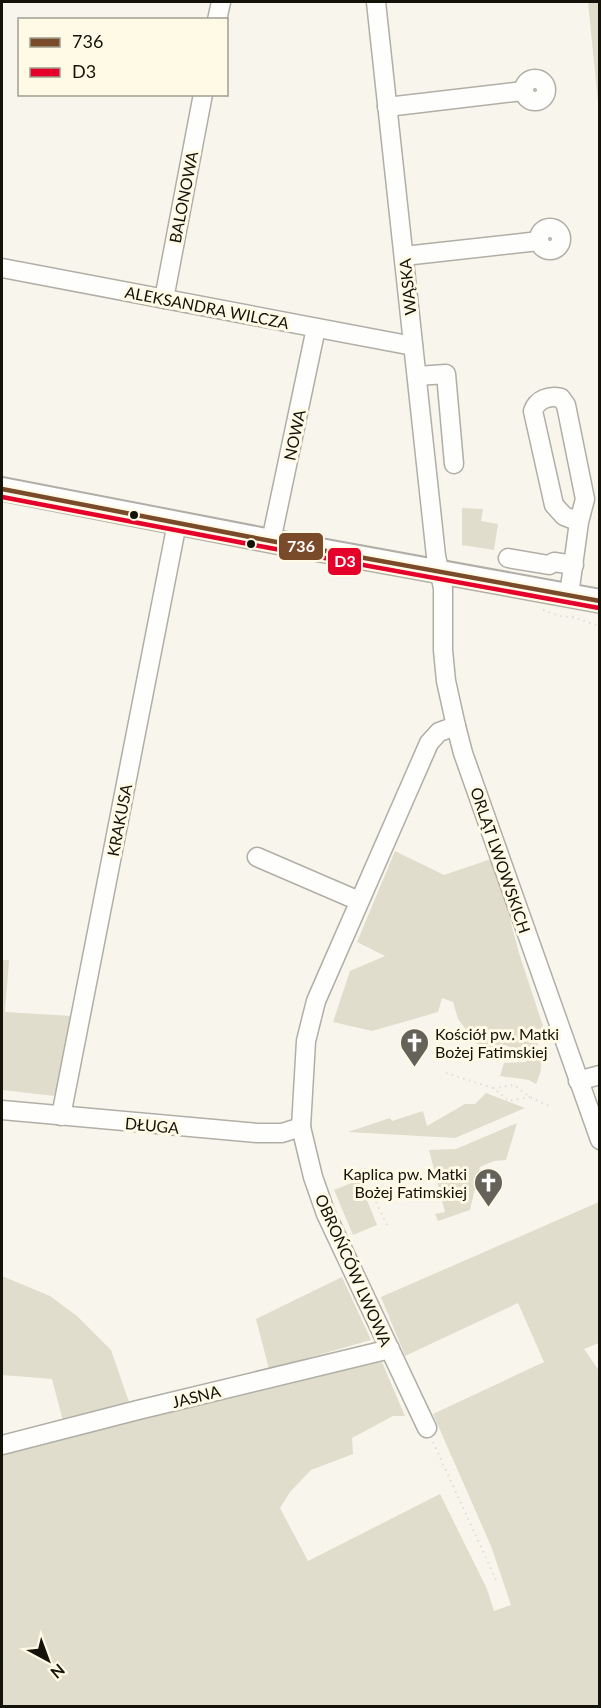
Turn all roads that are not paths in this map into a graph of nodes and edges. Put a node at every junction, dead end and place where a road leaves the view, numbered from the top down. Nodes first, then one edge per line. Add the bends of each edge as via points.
1 (221, 2) edge
2 (376, 2) edge
3 (217, 18) edge
4 (524, 91) dead end
5 (203, 96) edge
6 (387, 107) junction
7 (539, 241) dead end
8 (404, 256) junction
9 (2, 268) edge
10 (164, 299) junction
11 (316, 328) junction
12 (413, 345) junction
13 (417, 376) junction
14 (454, 464) dead end
15 (2, 489) edge
16 (579, 522) junction
17 (177, 523) junction
18 (271, 541) junction
19 (508, 558) dead end
20 (574, 565) junction
21 (439, 573) junction
22 (600, 602) edge
23 (571, 606) junction
24 (456, 726) junction
25 (257, 857) dead end
26 (359, 901) junction
27 (600, 1075) edge
28 (578, 1081) junction
29 (2, 1110) edge
30 (595, 1112) edge
31 (61, 1116) junction
32 (301, 1127) junction
33 (600, 1140) edge
34 (390, 1349) junction
35 (427, 1428) road end
36 (2, 1445) edge

1 - 3 street
2 - 6 street, WĄSKA
4 - 6 street
5 - 10 street, BALONOWA
6 - 8 street, WĄSKA
7 - 8 street
8 - 12 street, WĄSKA
9 - 10 street, ALEKSANDRA WILCZA
10 - 11 street, ALEKSANDRA WILCZA
11 - 12 street, ALEKSANDRA WILCZA
11 - 18 street, NOWA
12 - 13 street, WĄSKA
13 - 14 street via 446,374
13 - 21 street, WĄSKA
15 - 17 main road
16 - 16 street via 585,499 583,487 567,405 555,396 535,404 533,411 554,506 564,516
16 - 20 street
17 - 18 main road
17 - 31 street, KRAKUSA
18 - 21 main road
19 - 20 street via 549,566 554,562
20 - 23 street
21 - 23 main road
21 - 24 street, ORLĄT LWOWSKICH via 443,588 443,650
22 - 23 main road
24 - 26 street, OBROŃCÓW LWOWA via 439,732 429,742
24 - 28 street, ORLĄT LWOWSKICH
25 - 26 street
26 - 32 street, OBROŃCÓW LWOWA via 316,1001 306,1041
27 - 28 street
28 - 30 street, ORLĄT LWOWSKICH
29 - 31 street, DŁUGA
30 - 33 street, ORLĄT LWOWSKICH
31 - 32 street, DŁUGA via 257,1133 282,1133
32 - 34 street, OBROŃCÓW LWOWA via 326,1214
34 - 35 street, OBROŃCÓW LWOWA
34 - 36 street, JASNA

